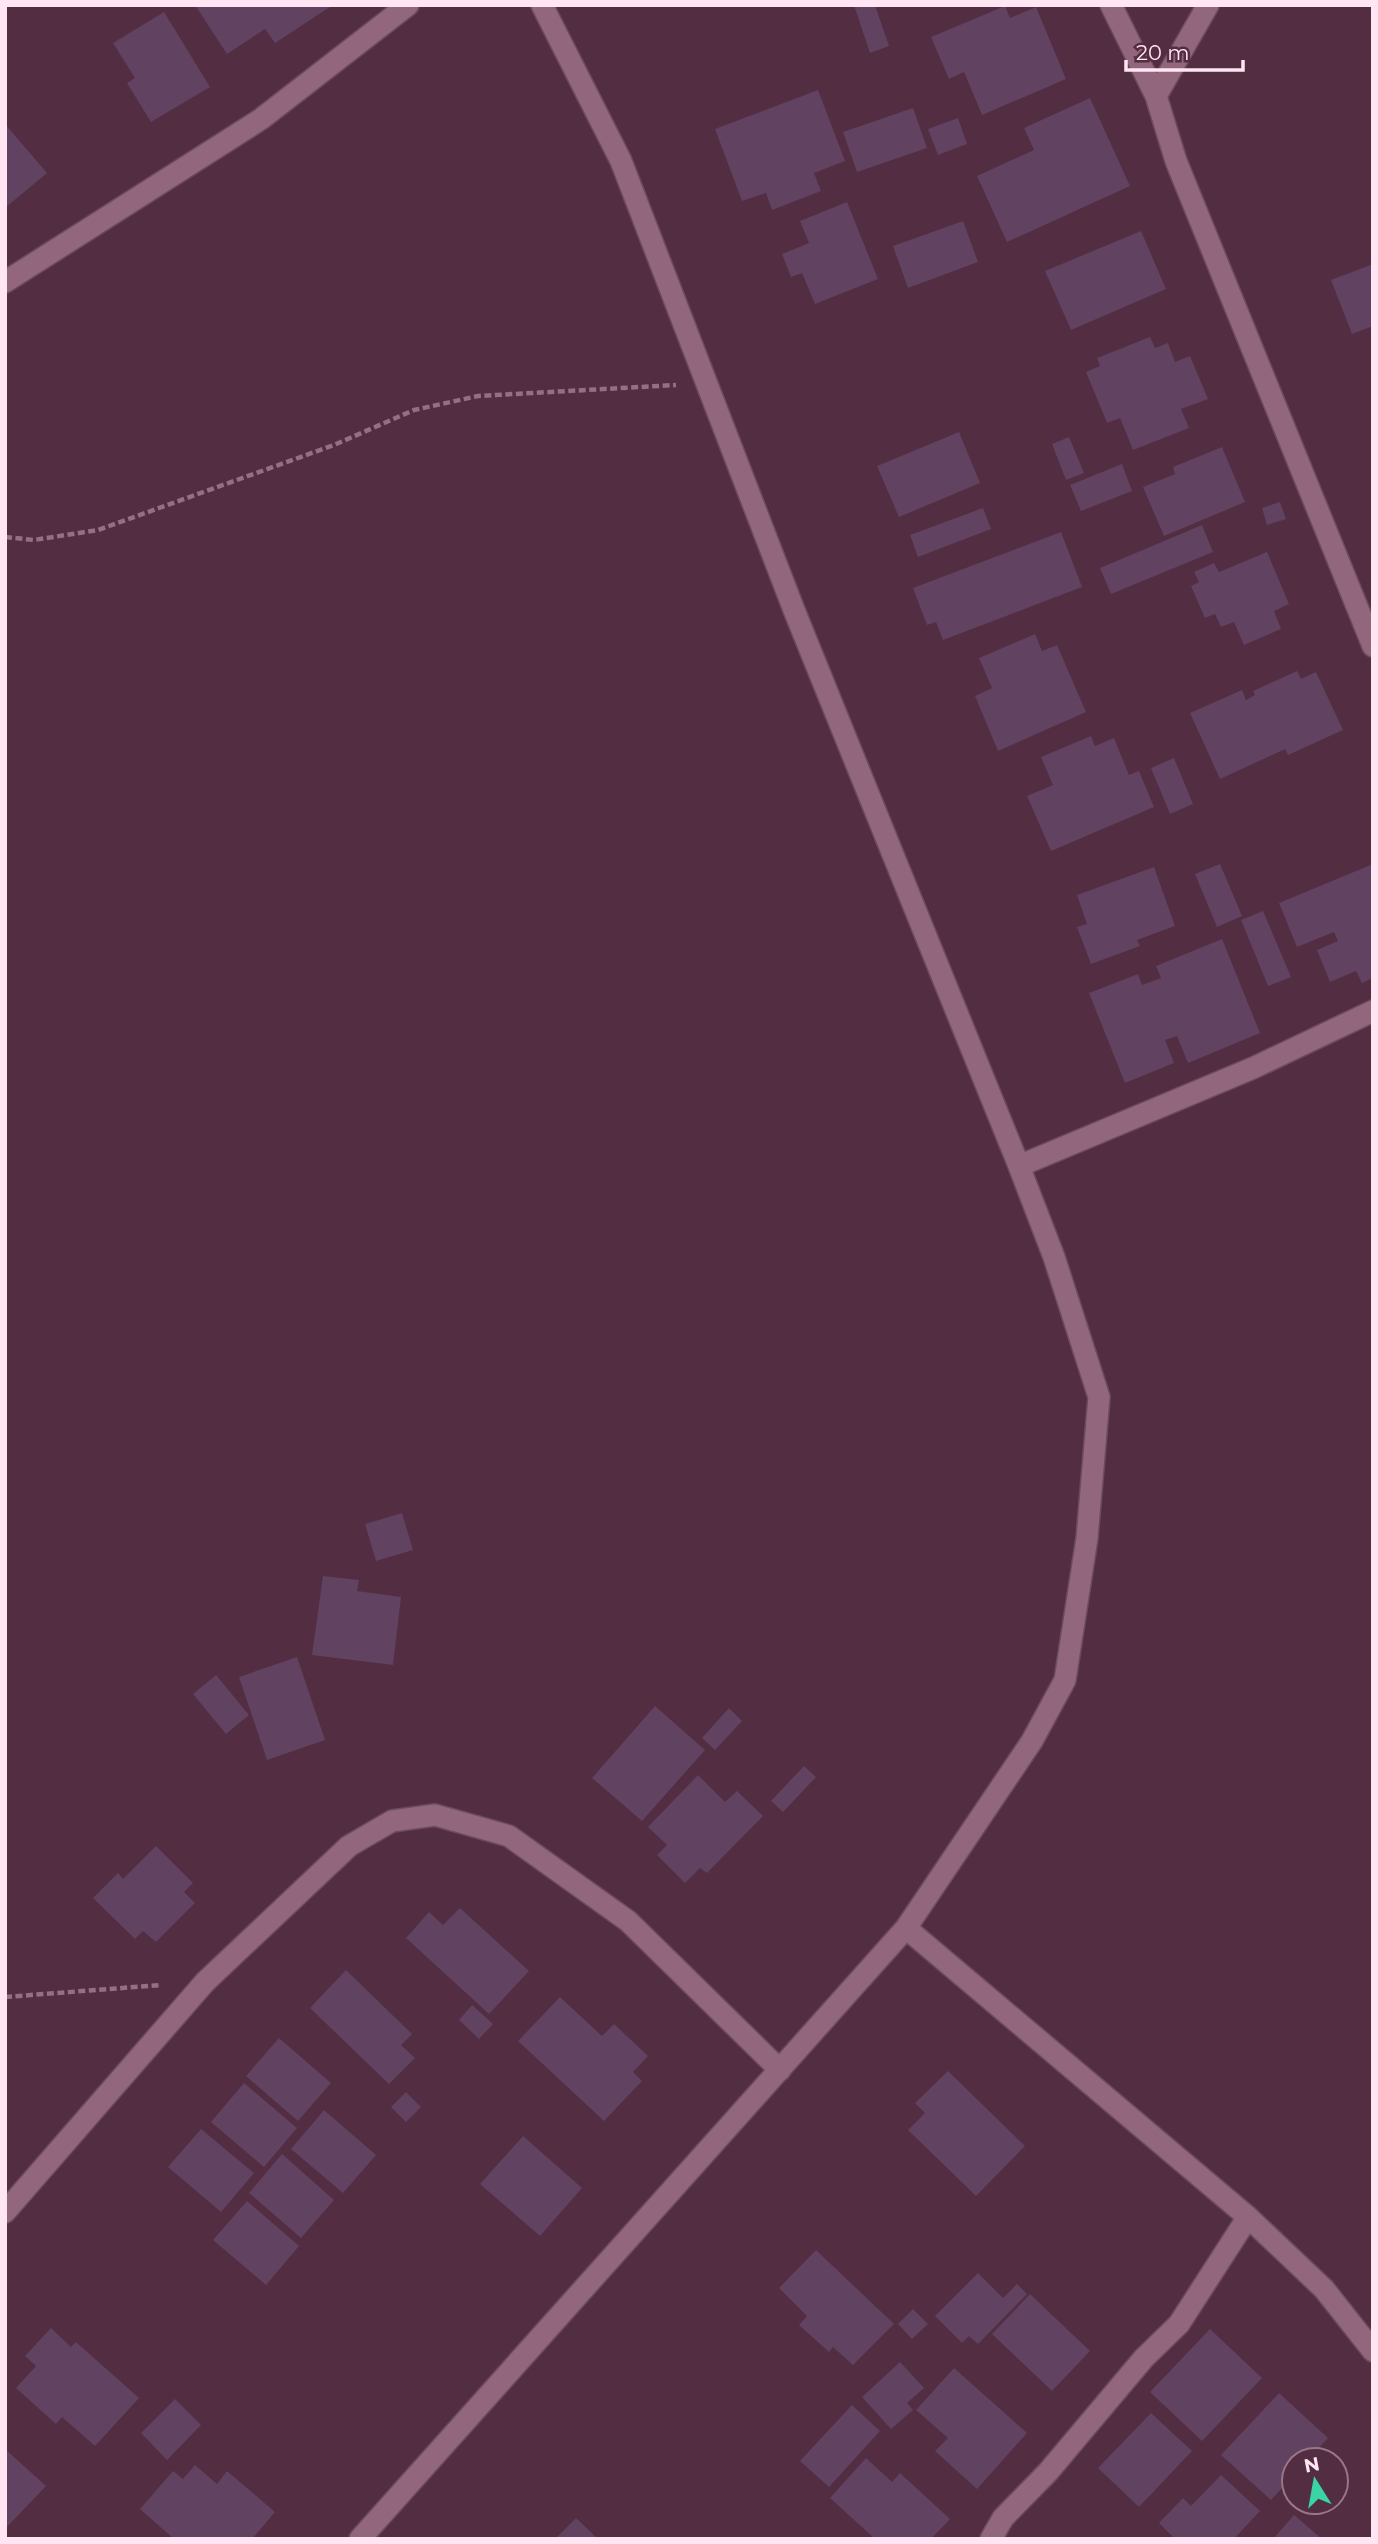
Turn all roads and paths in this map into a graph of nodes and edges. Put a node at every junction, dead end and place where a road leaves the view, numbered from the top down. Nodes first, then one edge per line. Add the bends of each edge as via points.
1 (408, 5) edge
2 (542, 5) edge
3 (1111, 5) edge
4 (1208, 5) edge
5 (1156, 96) junction
6 (5, 282) edge
7 (707, 384) junction
8 (5, 537) edge
9 (1373, 646) edge
10 (1373, 1011) edge
11 (1020, 1166) junction
12 (906, 1927) junction
13 (205, 1983) junction
14 (5, 1997) edge
15 (780, 2070) junction
16 (5, 2212) edge
17 (1248, 2217) junction
18 (1373, 2351) edge
19 (360, 2539) edge
20 (991, 2539) edge

1 - 6 street via 261,118
2 - 7 street via 621,161
3 - 5 street
4 - 5 street
5 - 9 street via 1176,161
7 - 8 path via 478,396 414,410 334,445 98,530 34,540
7 - 11 street
10 - 11 street via 1253,1068
11 - 12 street via 1099,1397 1085,1551 1065,1680 1032,1741
12 - 15 street
12 - 17 street
13 - 14 path
13 - 15 street via 349,1846 392,1821 435,1815 509,1836 628,1921
13 - 16 street
15 - 19 street
17 - 18 street via 1324,2289
17 - 20 street via 1179,2324 1003,2518

